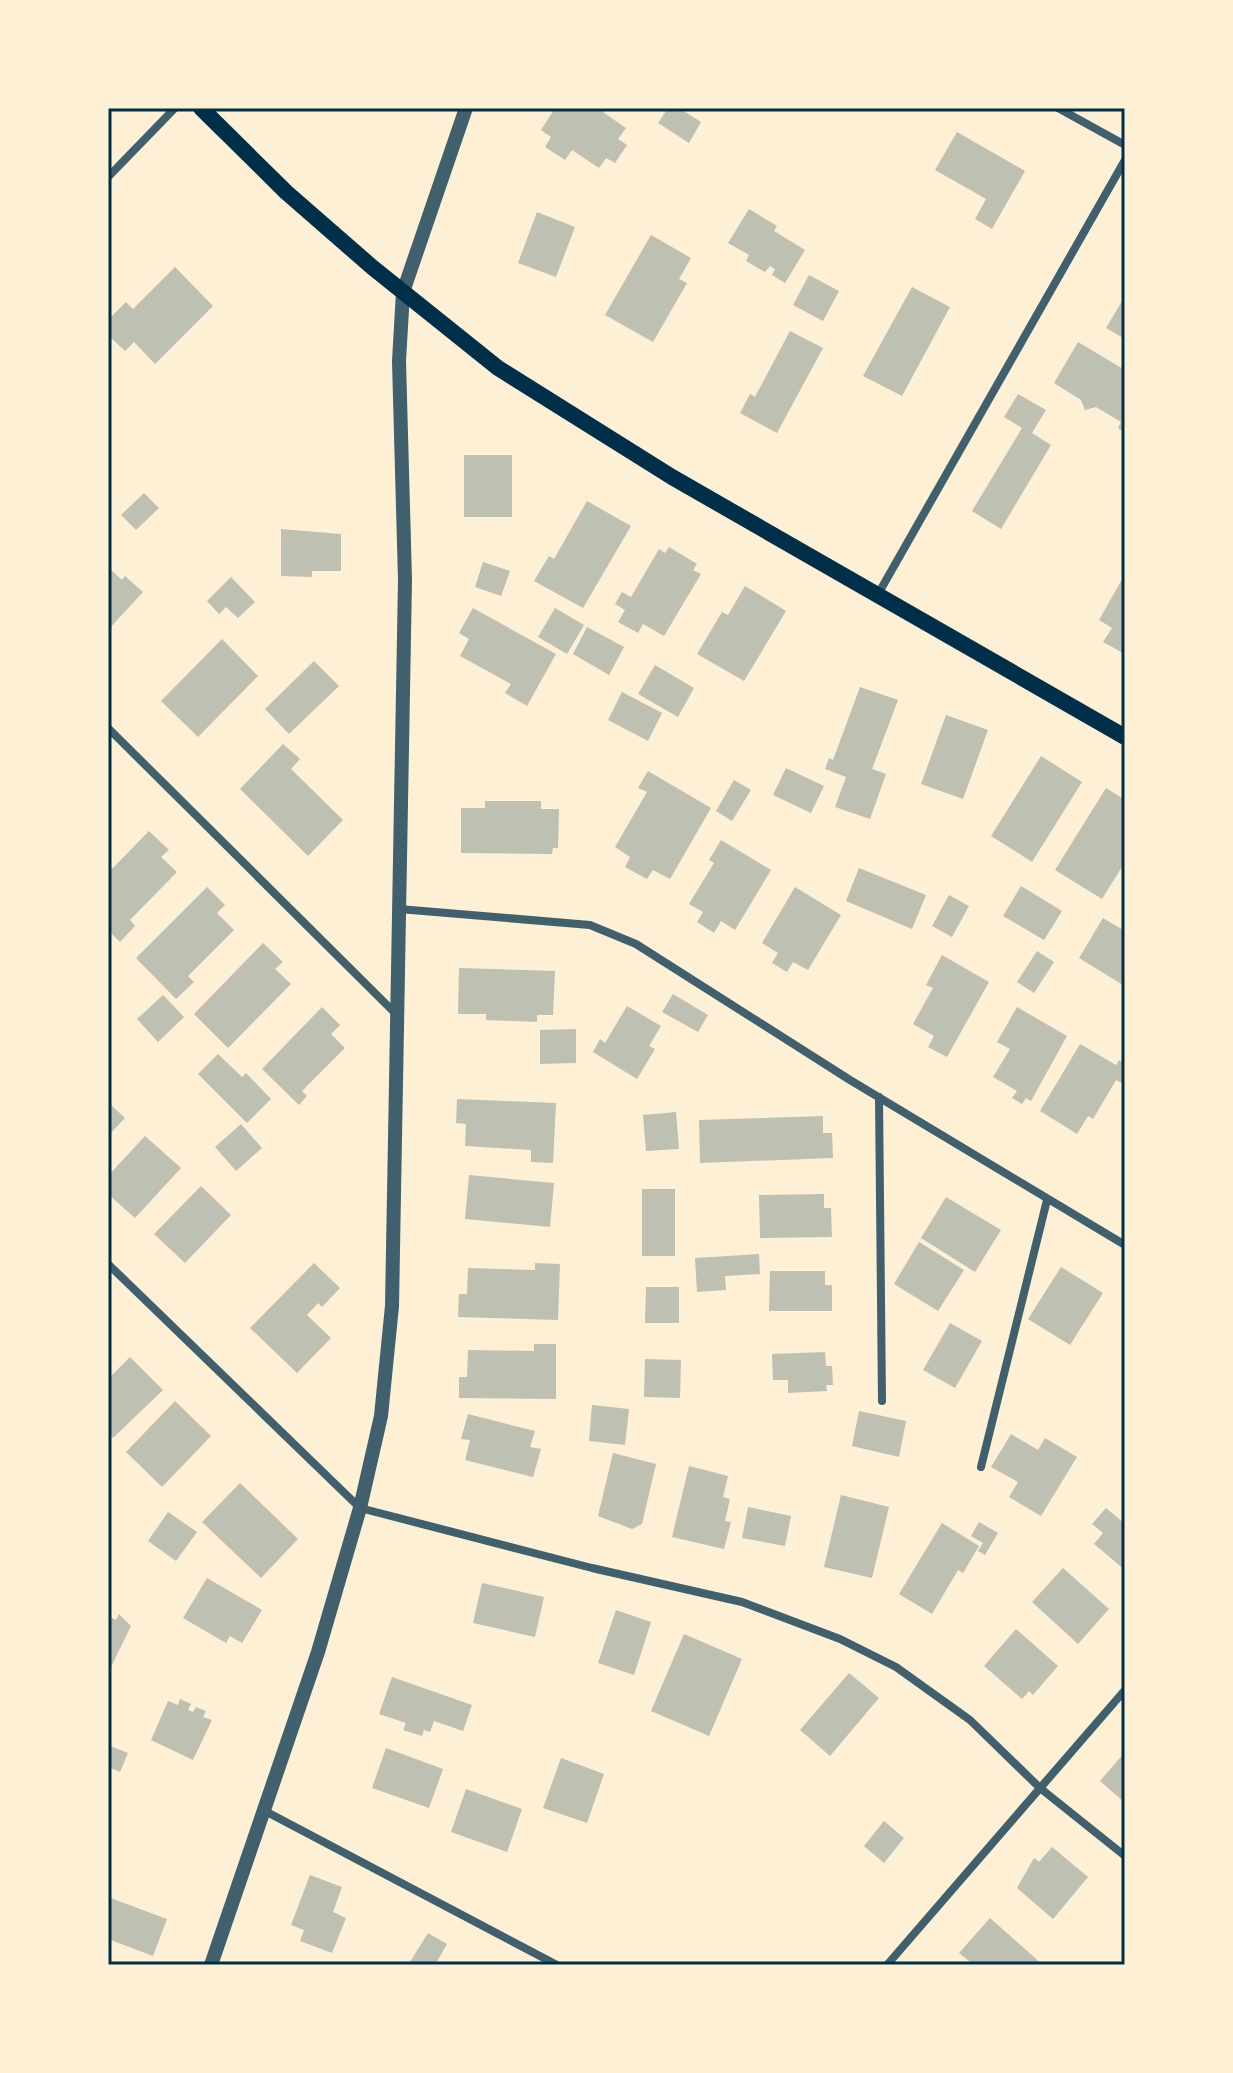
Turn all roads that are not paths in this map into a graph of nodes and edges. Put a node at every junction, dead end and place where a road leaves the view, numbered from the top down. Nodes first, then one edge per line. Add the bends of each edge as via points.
1 (175, 108) edge
2 (201, 108) edge
3 (466, 108) edge
4 (1058, 108) edge
5 (1125, 145) edge
6 (1125, 160) edge
7 (108, 177) edge
8 (403, 292) junction
9 (877, 597) junction
10 (108, 728) edge
11 (1125, 737) edge
12 (399, 909) junction
13 (398, 1015) junction
14 (879, 1097) junction
15 (1047, 1200) junction
16 (1125, 1245) edge
17 (108, 1264) edge
18 (882, 1401) dead end
19 (981, 1467) dead end
20 (360, 1508) junction
21 (1125, 1690) edge
22 (1040, 1788) junction
23 (265, 1811) junction
24 (1125, 1856) edge
25 (211, 1965) edge
26 (557, 1965) edge
27 (887, 1965) edge

1 - 7 street
2 - 8 main road via 286,192
3 - 8 street
4 - 5 street
6 - 9 street
8 - 9 main road via 498,368 557,407
8 - 12 street
9 - 11 main road
10 - 13 street
12 - 13 street
12 - 14 street via 590,925 678,968
13 - 20 street via 392,1306 381,1416
14 - 15 street
14 - 18 street
15 - 16 street
15 - 19 street
17 - 20 street
20 - 22 street via 742,1602 840,1639 936,1694
20 - 23 street
21 - 22 street
22 - 24 street
22 - 27 street
23 - 25 street
23 - 26 street

